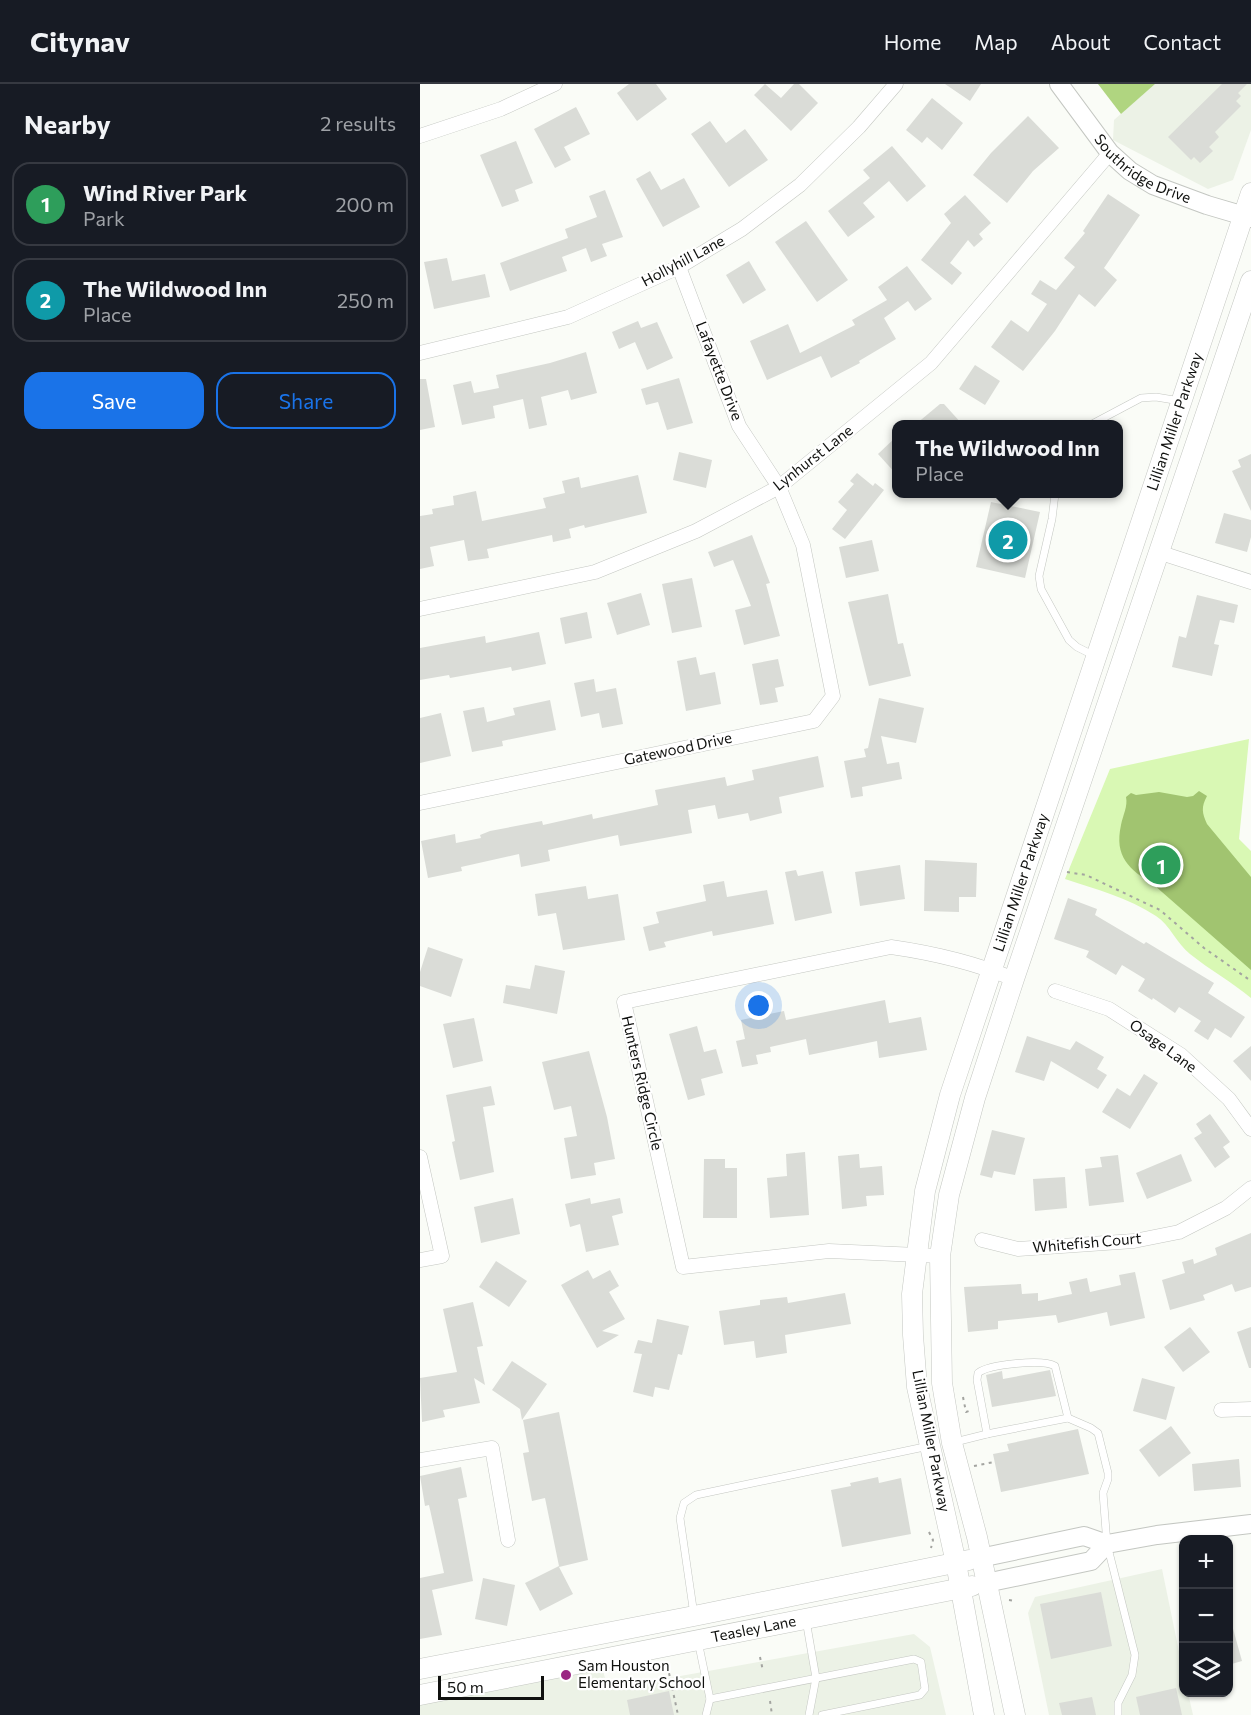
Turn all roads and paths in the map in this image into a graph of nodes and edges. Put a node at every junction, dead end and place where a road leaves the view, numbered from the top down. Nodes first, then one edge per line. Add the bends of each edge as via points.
1 (555, 84) edge
2 (896, 84) edge
3 (1059, 84) edge
4 (420, 136) edge
5 (1110, 153) junction
6 (1251, 193) edge
7 (1247, 216) edge
8 (679, 267) junction
9 (1251, 281) edge
10 (420, 353) edge
11 (1180, 401) junction
12 (1100, 420) edge
13 (778, 487) junction
14 (1055, 498) edge
15 (1158, 552) junction
16 (1251, 582) edge
17 (815, 605) joint
18 (420, 609) edge
19 (1096, 656) junction
20 (420, 803) edge
21 (1064, 872) dead end
22 (991, 969) junction
23 (1014, 979) junction
24 (1251, 981) edge
25 (1055, 991) dead end
26 (1251, 1129) edge
27 (420, 1157) edge
28 (1251, 1188) edge
29 (982, 1240) dead end
30 (917, 1254) junction
31 (940, 1256) junction
32 (420, 1260) edge
33 (962, 1392) dead end
34 (982, 1408) junction
35 (1251, 1409) edge
36 (1221, 1410) dead end
37 (1068, 1418) junction
38 (987, 1434) junction
39 (952, 1443) junction
40 (929, 1446) junction
41 (420, 1460) edge
42 (994, 1462) dead end
43 (971, 1467) dead end
44 (1251, 1524) edge
45 (929, 1532) dead end
46 (508, 1540) dead end
47 (1107, 1544) junction
48 (931, 1548) dead end
49 (980, 1558) junction
50 (956, 1563) junction
51 (986, 1583) junction
52 (960, 1588) junction
53 (1009, 1600) dead end
54 (1016, 1601) dead end
55 (694, 1616) junction
56 (806, 1619) junction
57 (698, 1640) junction
58 (507, 1652) junction
59 (760, 1657) dead end
60 (420, 1669) edge
61 (763, 1671) dead end
62 (669, 1673) dead end
63 (528, 1674) junction
64 (816, 1678) junction
65 (420, 1695) edge
66 (710, 1699) junction
67 (770, 1701) dead end
68 (678, 1715) edge
69 (706, 1715) edge
70 (772, 1715) edge
71 (809, 1715) edge
72 (822, 1715) edge
73 (984, 1715) edge
74 (1015, 1715) edge
75 (1118, 1715) edge

1 - 4 street via 501,109
2 - 8 street, Hollyhill Lane via 800,185 742,229
3 - 5 street, Southridge Drive
5 - 7 street, Southridge Drive via 1154,185
5 - 13 street, Lynhurst Lane via 931,363
6 - 7 main road, Lillian Miller Parkway
7 - 11 main road, Lillian Miller Parkway
8 - 10 street, Hollyhill Lane via 568,317
8 - 13 street, Lafayette Drive via 739,426
9 - 15 main road, Lillian Miller Parkway
11 - 12 lane via 1141,398
11 - 19 main road, Lillian Miller Parkway
13 - 17 street, Lafayette Drive via 803,545
13 - 18 street, Lynhurst Lane via 696,531 595,572
14 - 19 lane via 1039,576 1041,589 1070,640
15 - 16 street
15 - 23 main road, Lillian Miller Parkway
17 - 20 street, Gatewood Drive via 833,696 814,721
19 - 22 main road, Lillian Miller Parkway
21 - 24 path via 1086,875 1160,910
22 - 23 street, Hunters Ridge Circle
22 - 30 main road, Lillian Miller Parkway via 950,1095 928,1180
22 - 30 street, Hunters Ridge Circle via 891,947 624,1002 683,1267 829,1251
23 - 31 main road, Lillian Miller Parkway via 951,1184
25 - 26 street, Osage Lane via 1109,1009 1181,1055 1229,1100
27 - 32 street via 442,1256
28 - 29 street, Whitefish Court via 1226,1208 1179,1232 1134,1241 1018,1249
30 - 31 street, Hunters Ridge Circle
30 - 40 main road, Lillian Miller Parkway via 912,1294 913,1335 917,1387
31 - 39 main road, Lillian Miller Parkway via 942,1383
33 - 34 path via 966,1412
34 - 37 lane via 977,1380 982,1370 1044,1363 1057,1369
34 - 38 lane
35 - 36 street
37 - 38 lane
37 - 47 lane via 1098,1433 1108,1473 1103,1493
38 - 39 lane
39 - 49 main road, Lillian Miller Parkway
40 - 50 main road, Lillian Miller Parkway
40 - 55 lane via 696,1495 684,1503 680,1518
41 - 46 street via 492,1448
42 - 43 path
44 - 47 street
45 - 48 path
47 - 49 street via 1084,1536
47 - 51 street via 1090,1561
47 - 75 lane via 1135,1655 1132,1675 1118,1703
49 - 50 main road, Teasley Lane
49 - 51 main road, Lillian Miller Parkway
50 - 52 main road, Lillian Miller Parkway
50 - 55 main road, Teasley Lane
51 - 52 main road, Teasley Lane
51 - 74 main road
52 - 56 main road, Teasley Lane
52 - 73 main road
53 - 54 path
55 - 57 main road
55 - 58 main road, Teasley Lane
56 - 57 main road, Teasley Lane
56 - 64 lane
57 - 63 main road, Teasley Lane
57 - 66 lane
58 - 60 main road, Teasley Lane
58 - 63 main road
59 - 61 path
62 - 68 path
63 - 65 main road, Teasley Lane
64 - 66 lane
64 - 71 lane
64 - 72 lane via 914,1659 921,1662 925,1689 920,1695
66 - 69 lane
67 - 70 path

